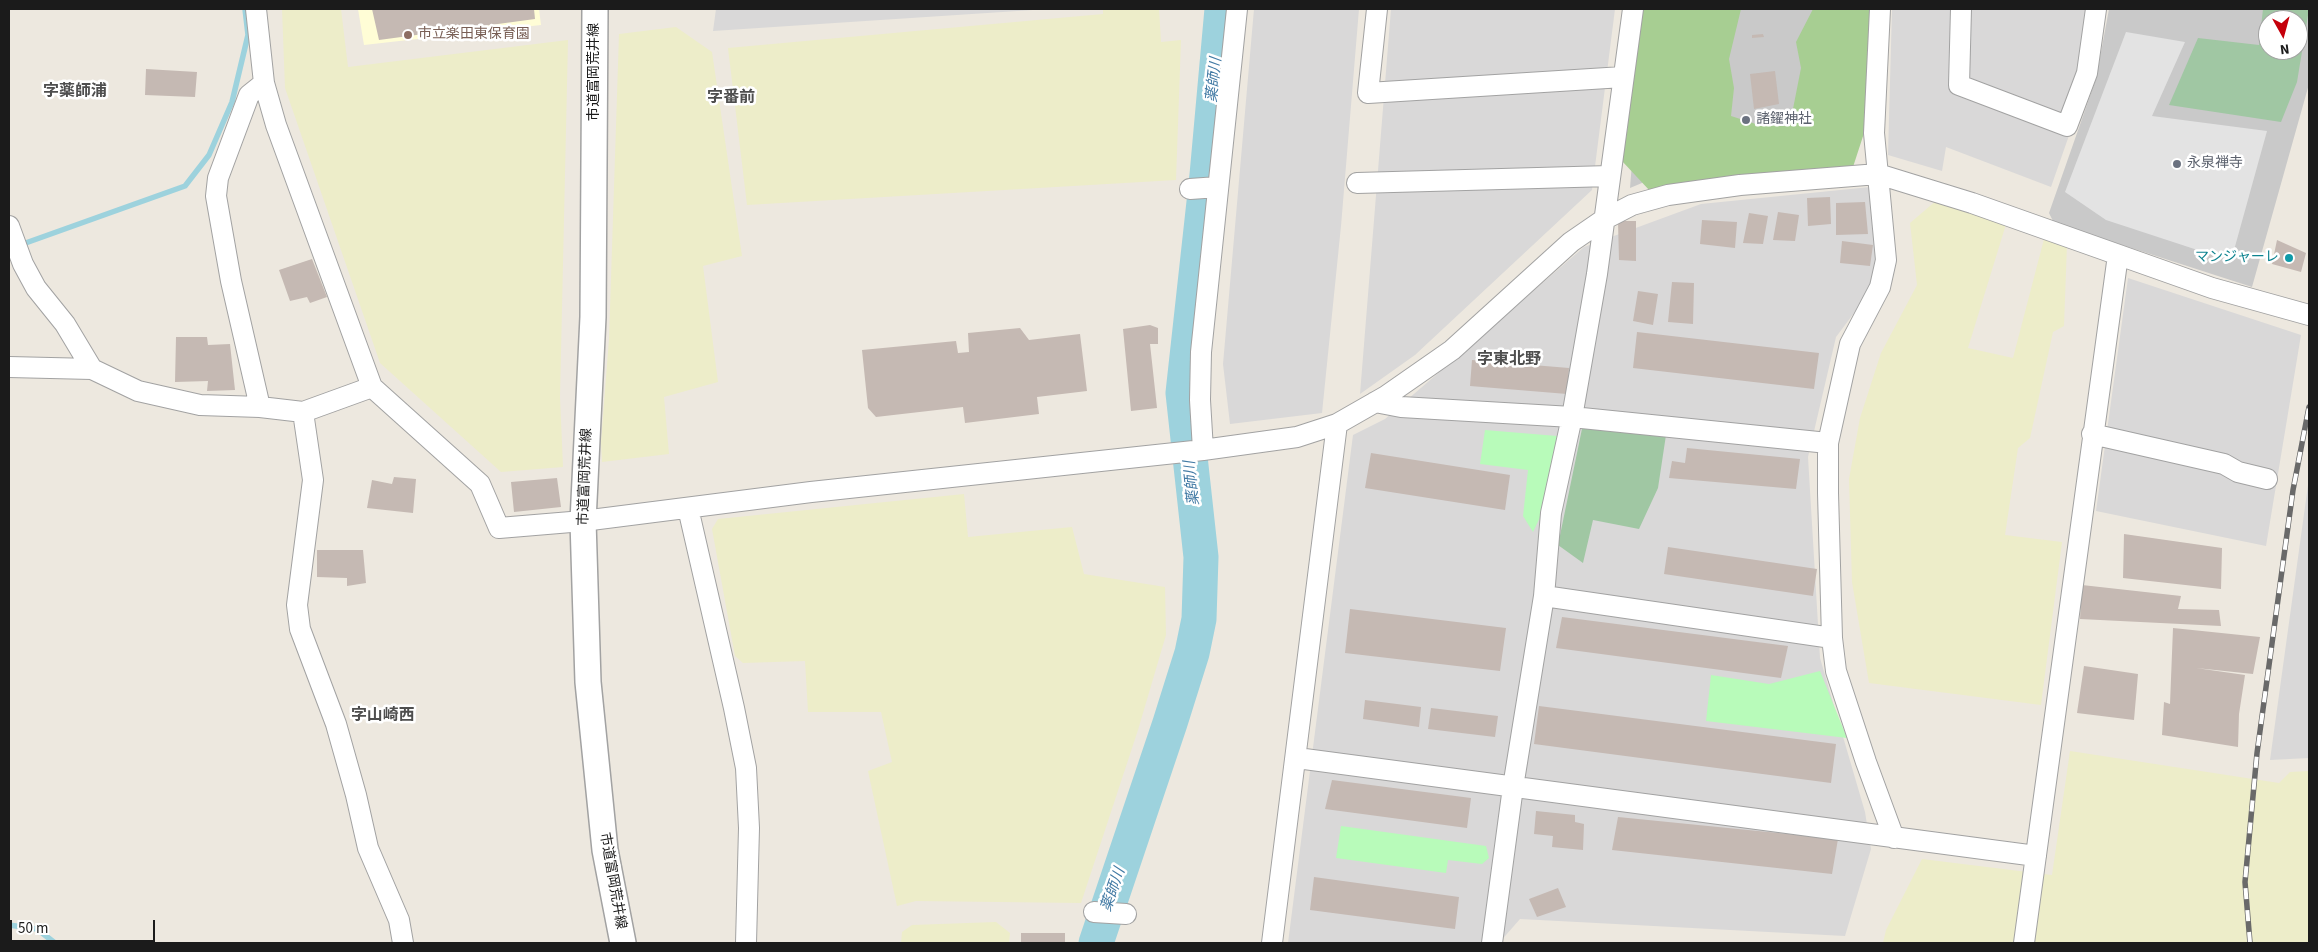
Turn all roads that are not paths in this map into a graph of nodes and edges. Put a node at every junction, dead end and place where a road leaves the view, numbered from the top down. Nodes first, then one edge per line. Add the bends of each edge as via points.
1 (256, 9) edge
2 (595, 9) edge
3 (1237, 9) edge
4 (1378, 9) edge
5 (1633, 9) edge
6 (1880, 9) edge
7 (1961, 9) edge
8 (2096, 9) edge
9 (1623, 77) junction
10 (264, 83) junction
11 (1878, 174) junction
12 (1610, 176) junction
13 (1357, 183) dead end
14 (1218, 187) junction
15 (1190, 189) dead end
16 (1603, 220) junction
17 (14, 240) edge
18 (2118, 255) junction
19 (2309, 314) edge
20 (9, 367) edge
21 (92, 369) junction
22 (372, 387) junction
23 (1375, 402) junction
24 (260, 407) junction
25 (303, 412) junction
26 (1572, 417) junction
27 (1336, 424) junction
28 (2092, 434) junction
29 (1828, 443) junction
30 (1203, 450) junction
31 (2267, 479) dead end
32 (688, 508) junction
33 (583, 521) junction
34 (1544, 596) junction
35 (1832, 638) junction
36 (1297, 758) junction
37 (1513, 787) junction
38 (1894, 838) junction
39 (2036, 856) junction
40 (1094, 912) dead end
41 (1126, 914) dead end
42 (403, 943) edge
43 (623, 943) edge
44 (746, 943) edge
45 (1272, 943) edge
46 (1492, 943) edge
47 (2024, 943) edge

1 - 10 street
2 - 33 street, 市道富岡荒井線 via 593,317
3 - 14 street
4 - 9 street via 1368,93
5 - 9 street
6 - 11 street via 1874,133
7 - 8 street via 1959,85 2067,126 2086,73
9 - 12 street
10 - 22 street via 276,125
10 - 24 street via 249,95 218,178 216,196 231,281
11 - 16 street via 1784,180 1668,195 1632,205
11 - 18 street via 1972,203
11 - 29 street via 1885,266 1880,287 1850,344
12 - 13 street
12 - 16 street
14 - 15 street
14 - 30 street via 1200,374
16 - 23 street via 1571,242 1452,350
16 - 26 street
17 - 21 street via 36,288 66,324
18 - 19 street via 2212,288
18 - 28 street
20 - 21 street
21 - 24 street via 138,391 175,400 200,405
22 - 25 street
22 - 33 street via 480,484 499,528
23 - 26 street via 1401,407
23 - 27 street
24 - 25 street
25 - 42 street via 313,480 297,605 300,629 336,724 368,848 399,920
26 - 29 street
26 - 34 street via 1551,514
27 - 30 street via 1297,437
27 - 36 street
28 - 31 street via 2224,464 2238,472
28 - 39 street
29 - 35 street
30 - 32 street
32 - 33 street
32 - 44 street via 746,768 749,828
33 - 43 street, 市道富岡荒井線 via 593,750 605,850
34 - 35 street
34 - 37 street
35 - 38 street via 1836,671
36 - 37 street
36 - 45 street
37 - 38 street
37 - 46 street
38 - 39 street
39 - 47 street
40 - 41 street

